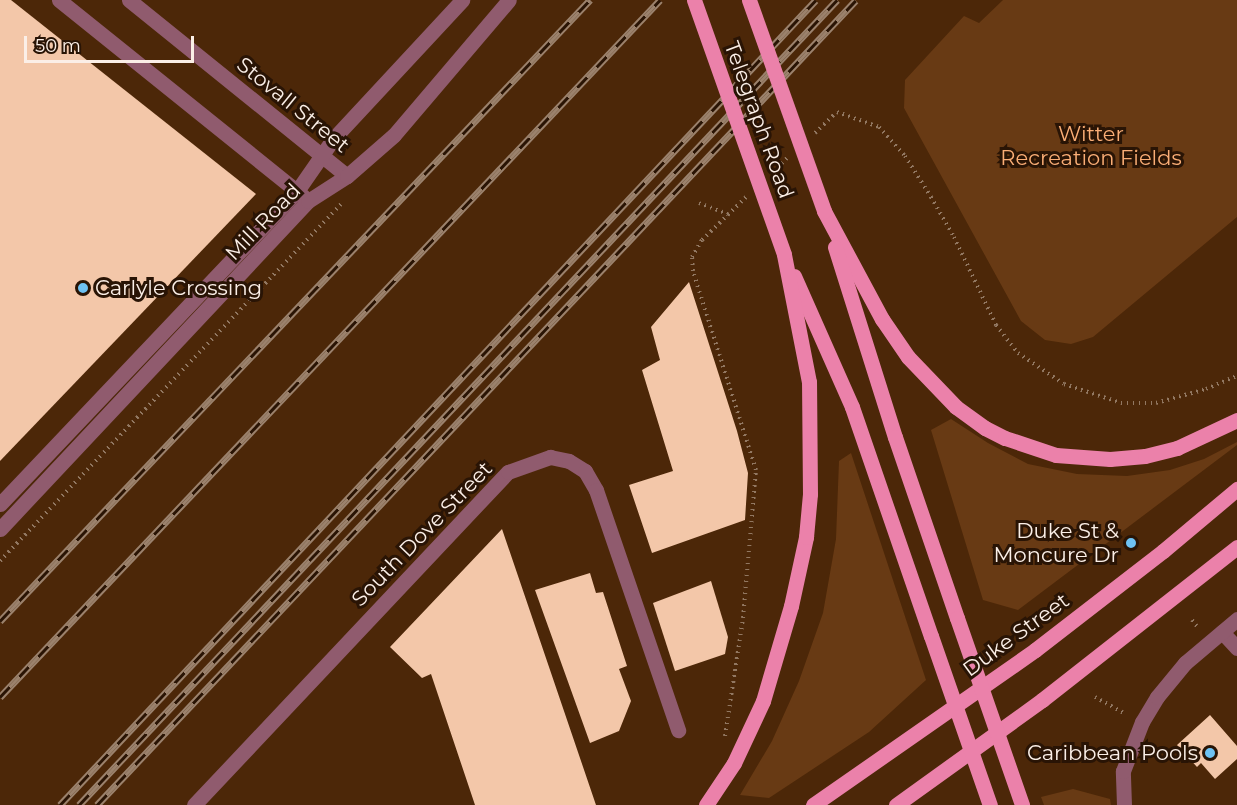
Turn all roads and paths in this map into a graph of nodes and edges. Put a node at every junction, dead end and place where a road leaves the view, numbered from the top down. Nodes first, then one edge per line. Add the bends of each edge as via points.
1 (59, 0) edge
2 (129, 0) edge
3 (462, 0) edge
4 (509, 0) edge
5 (694, 0) edge
6 (749, 0) edge
7 (812, 135) dead end
8 (795, 151) dead end
9 (322, 154) junction
10 (770, 175) dead end
11 (347, 176) junction
12 (753, 191) dead end
13 (351, 195) dead end
14 (303, 196) junction
15 (699, 203) dead end
16 (824, 211) junction
17 (728, 214) junction
18 (784, 254) junction
19 (1237, 376) edge
20 (1237, 420) edge
21 (1237, 489) edge
22 (0, 504) edge
23 (0, 529) edge
24 (1237, 547) edge
25 (0, 561) edge
26 (1237, 618) edge
27 (1222, 632) junction
28 (1237, 648) edge
29 (678, 730) dead end
30 (724, 740) dead end
31 (194, 805) edge
32 (706, 805) edge
33 (813, 805) edge
34 (896, 805) edge
35 (990, 805) edge
36 (1022, 805) edge
37 (1124, 805) edge

1 - 14 street
2 - 9 street, Stovall Street
3 - 9 street, Mill Road
4 - 11 street, Mill Road via 393,135
5 - 18 main road, Telegraph Road, bridge
6 - 16 main road, Telegraph Road, bridge
7 - 19 path via 837,112 879,127 905,156 937,207 996,325 1018,353 1064,384 1121,403 1155,403
8 - 10 path
9 - 11 street, Stovall Street
9 - 14 street, Mill Road
11 - 14 street, Mill Road
12 - 17 path
13 - 25 path
14 - 22 street, Mill Road
14 - 23 street, Mill Road
15 - 17 path
16 - 20 main road via 882,319 908,357 956,407 985,428 1030,449 1110,459 1177,448
16 - 36 main road, bridge via 895,437
17 - 30 path via 702,240 692,257 693,272 756,470 743,618
18 - 32 main road via 809,382 810,494 806,537 763,701 734,763
18 - 35 main road, bridge via 852,407
21 - 33 main road, Duke Street via 1035,650
24 - 34 main road via 1042,700
26 - 27 street
27 - 28 street
27 - 37 street via 1185,663 1142,722 1123,771
29 - 31 street, South Dove Street via 596,490 585,471 569,461 550,457 508,472

